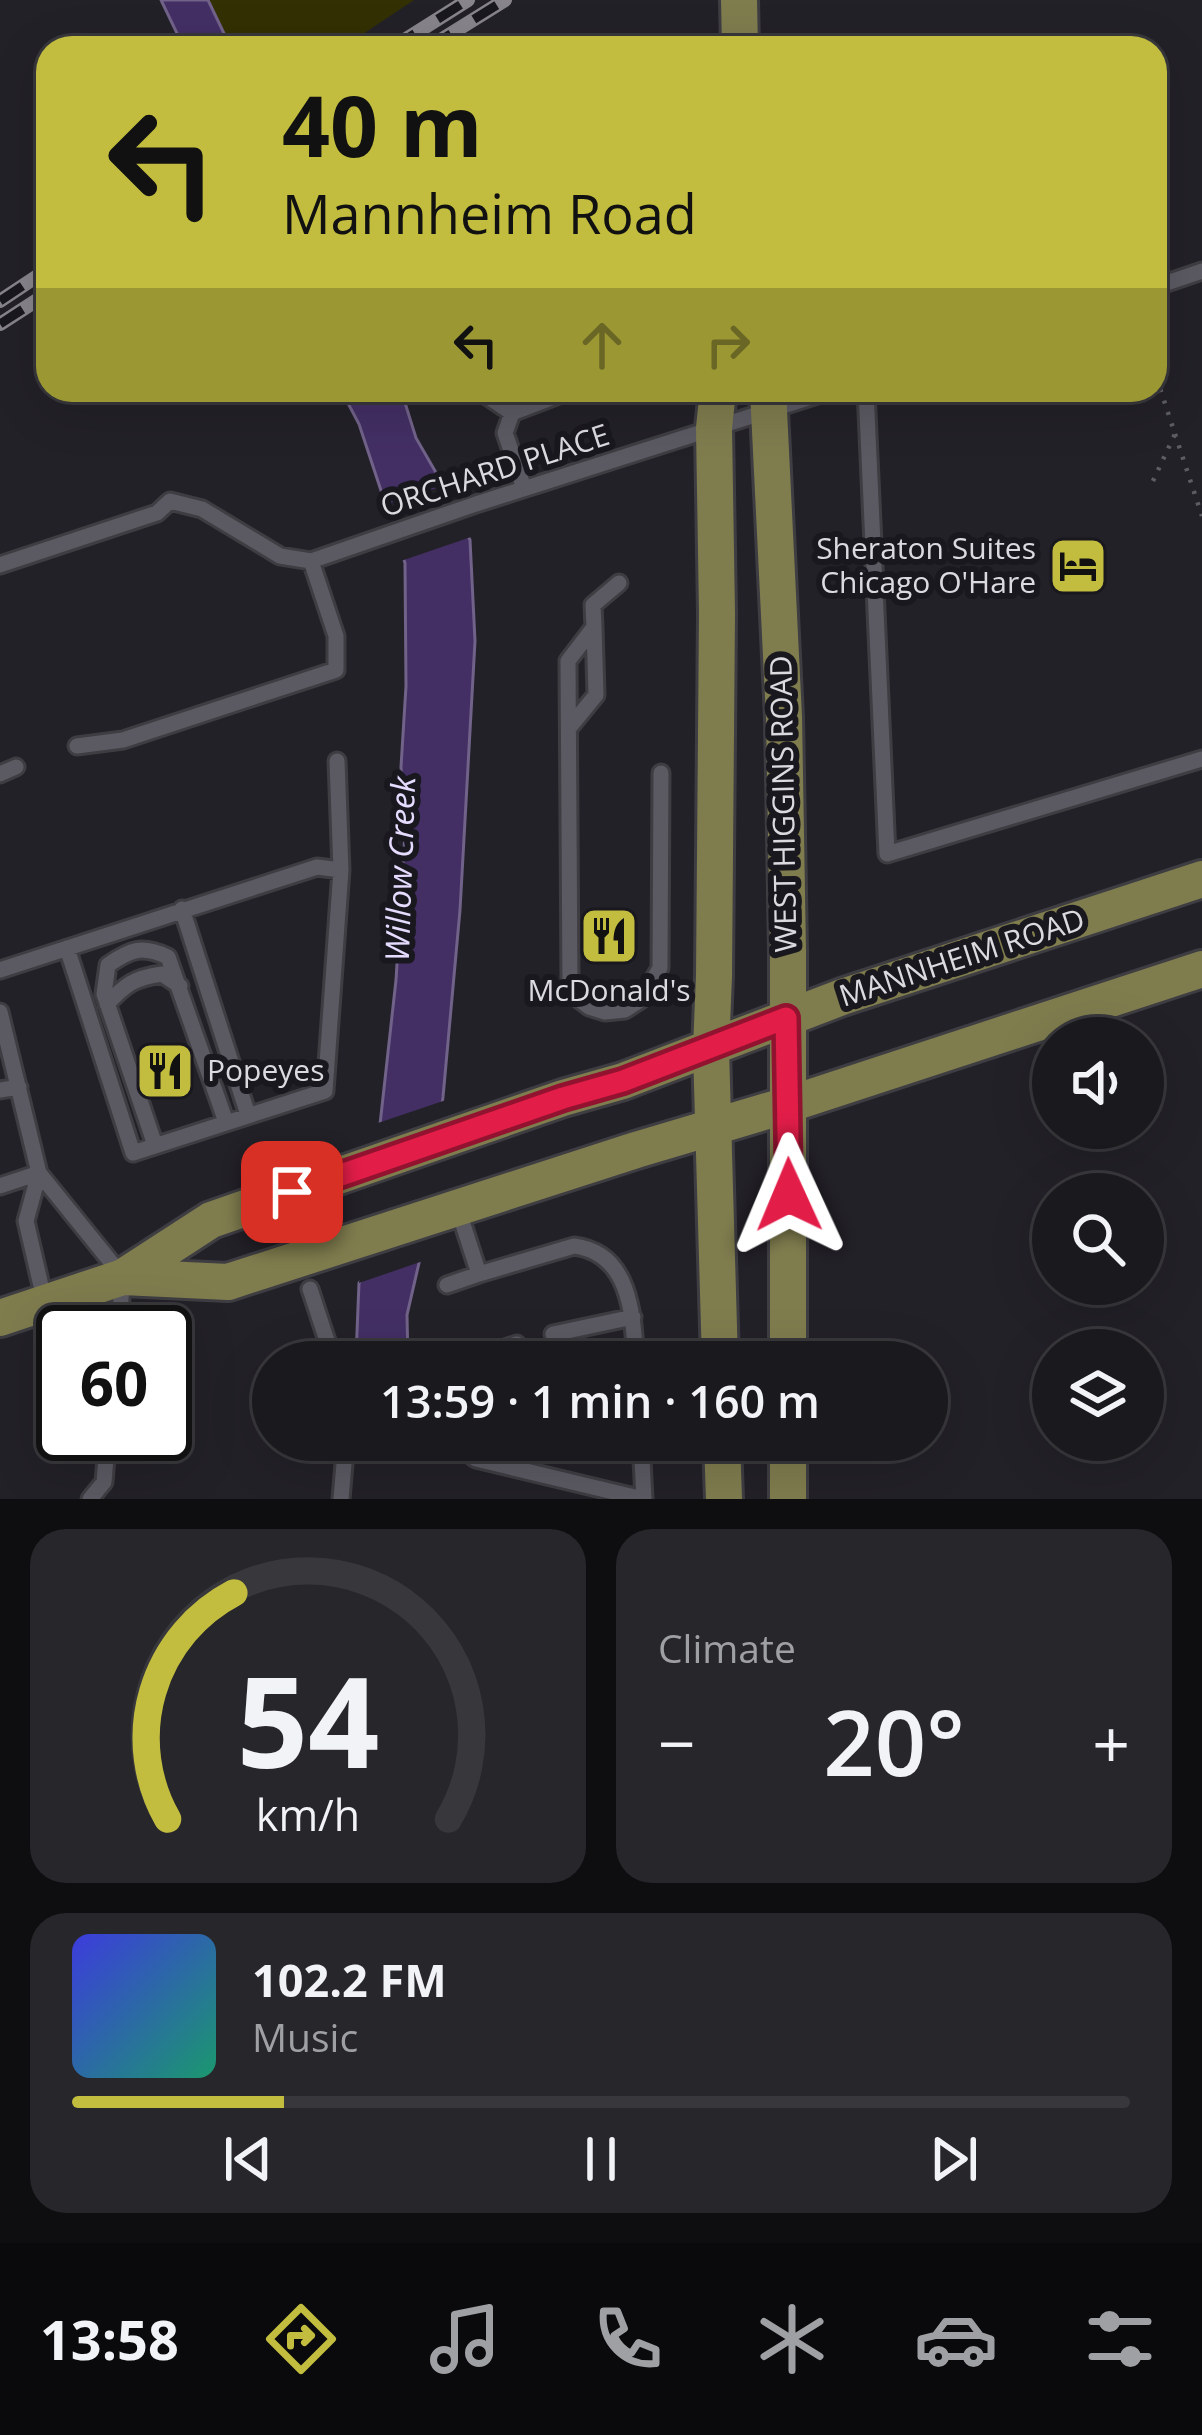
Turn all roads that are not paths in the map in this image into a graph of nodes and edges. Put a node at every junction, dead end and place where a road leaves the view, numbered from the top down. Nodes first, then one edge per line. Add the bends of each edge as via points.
1 (740, 0) edge
2 (740, 36) edge
3 (1202, 272) edge
4 (1167, 282) edge
5 (496, 402) edge
6 (541, 402) edge
7 (717, 402) edge
8 (765, 402) edge
9 (769, 402) edge
10 (867, 402) edge
11 (512, 413) junction
12 (714, 428) junction
13 (524, 488) junction
14 (311, 561) junction
15 (0, 565) edge
16 (619, 583) dead end
17 (594, 627) junction
18 (569, 728) junction
19 (76, 746) dead end
20 (1202, 759) edge
21 (337, 761) dead end
22 (661, 773) dead end
23 (341, 870) junction
24 (1202, 878) edge
25 (182, 910) junction
26 (67, 948) junction
27 (1202, 969) edge
28 (0, 970) edge
29 (180, 986) junction
30 (107, 1004) junction
31 (0, 1012) edge
32 (786, 1018) junction
33 (711, 1049) junction
34 (19, 1087) junction
35 (0, 1090) edge
36 (787, 1105) junction
37 (248, 1115) junction
38 (226, 1122) junction
39 (714, 1126) junction
40 (154, 1145) junction
41 (39, 1173) junction
42 (0, 1186) edge
43 (452, 1211) junction
44 (479, 1274) junction
45 (123, 1277) junction
46 (447, 1285) dead end
47 (310, 1289) dead end
48 (45, 1303) junction
49 (120, 1305) edge
50 (633, 1317) junction
51 (0, 1318) edge
52 (553, 1334) dead end
53 (327, 1341) edge
54 (635, 1341) edge
55 (719, 1341) edge
56 (788, 1341) edge
57 (106, 1461) edge
58 (344, 1461) edge
59 (484, 1461) edge
60 (642, 1461) edge
61 (723, 1461) edge
62 (788, 1461) edge
63 (90, 1499) edge
64 (341, 1499) edge
65 (644, 1499) edge
66 (724, 1499) edge
67 (788, 1499) edge

1 - 2 main road
3 - 4 lane
5 - 11 lane
6 - 11 lane
7 - 12 main road
8 - 12 lane, ORCHARD PLACE
9 - 32 main road, WEST HIGGINS ROAD via 784,718
10 - 20 lane via 887,854
11 - 13 lane via 505,433
12 - 13 lane, ORCHARD PLACE
12 - 33 main road
13 - 14 lane, ORCHARD PLACE
14 - 15 lane via 280,556 202,509 170,501 157,513
14 - 19 lane via 336,636 336,670 123,740
16 - 17 lane via 593,605
17 - 18 lane via 568,661
17 - 18 lane via 596,695
18 - 22 lane via 571,986 576,998 605,1012 642,999 659,968
21 - 23 lane
23 - 25 lane via 317,866
23 - 37 lane via 325,1091
24 - 32 main road, MANNHEIM ROAD
25 - 26 lane
25 - 37 lane
26 - 28 lane
26 - 40 lane via 133,1153
27 - 36 main road, MANNHEIM ROAD
29 - 30 lane via 162,974 142,977
29 - 30 lane via 168,957 128,951 108,965
29 - 38 lane
30 - 40 lane
31 - 34 lane
32 - 33 main road, MANNHEIM ROAD
32 - 36 main road, WEST HIGGINS ROAD
33 - 39 main road
33 - 45 main road, MANNHEIM ROAD via 211,1220
34 - 35 lane
34 - 41 lane
36 - 39 main road, MANNHEIM ROAD
36 - 56 main road, WEST HIGGINS ROAD
37 - 38 lane
38 - 40 lane
39 - 43 main road, MANNHEIM ROAD
39 - 55 main road
41 - 42 lane
41 - 45 lane
41 - 48 lane via 26,1221
43 - 44 lane
43 - 45 main road, MANNHEIM ROAD via 229,1282
44 - 46 lane
44 - 50 lane via 591,1248 620,1275
45 - 48 main road, MANNHEIM ROAD
45 - 49 lane
47 - 53 lane
48 - 51 main road, MANNHEIM ROAD
50 - 52 lane
50 - 54 lane
57 - 63 lane via 104,1482
58 - 64 lane
59 - 65 lane
60 - 65 lane
61 - 66 main road
62 - 67 main road

